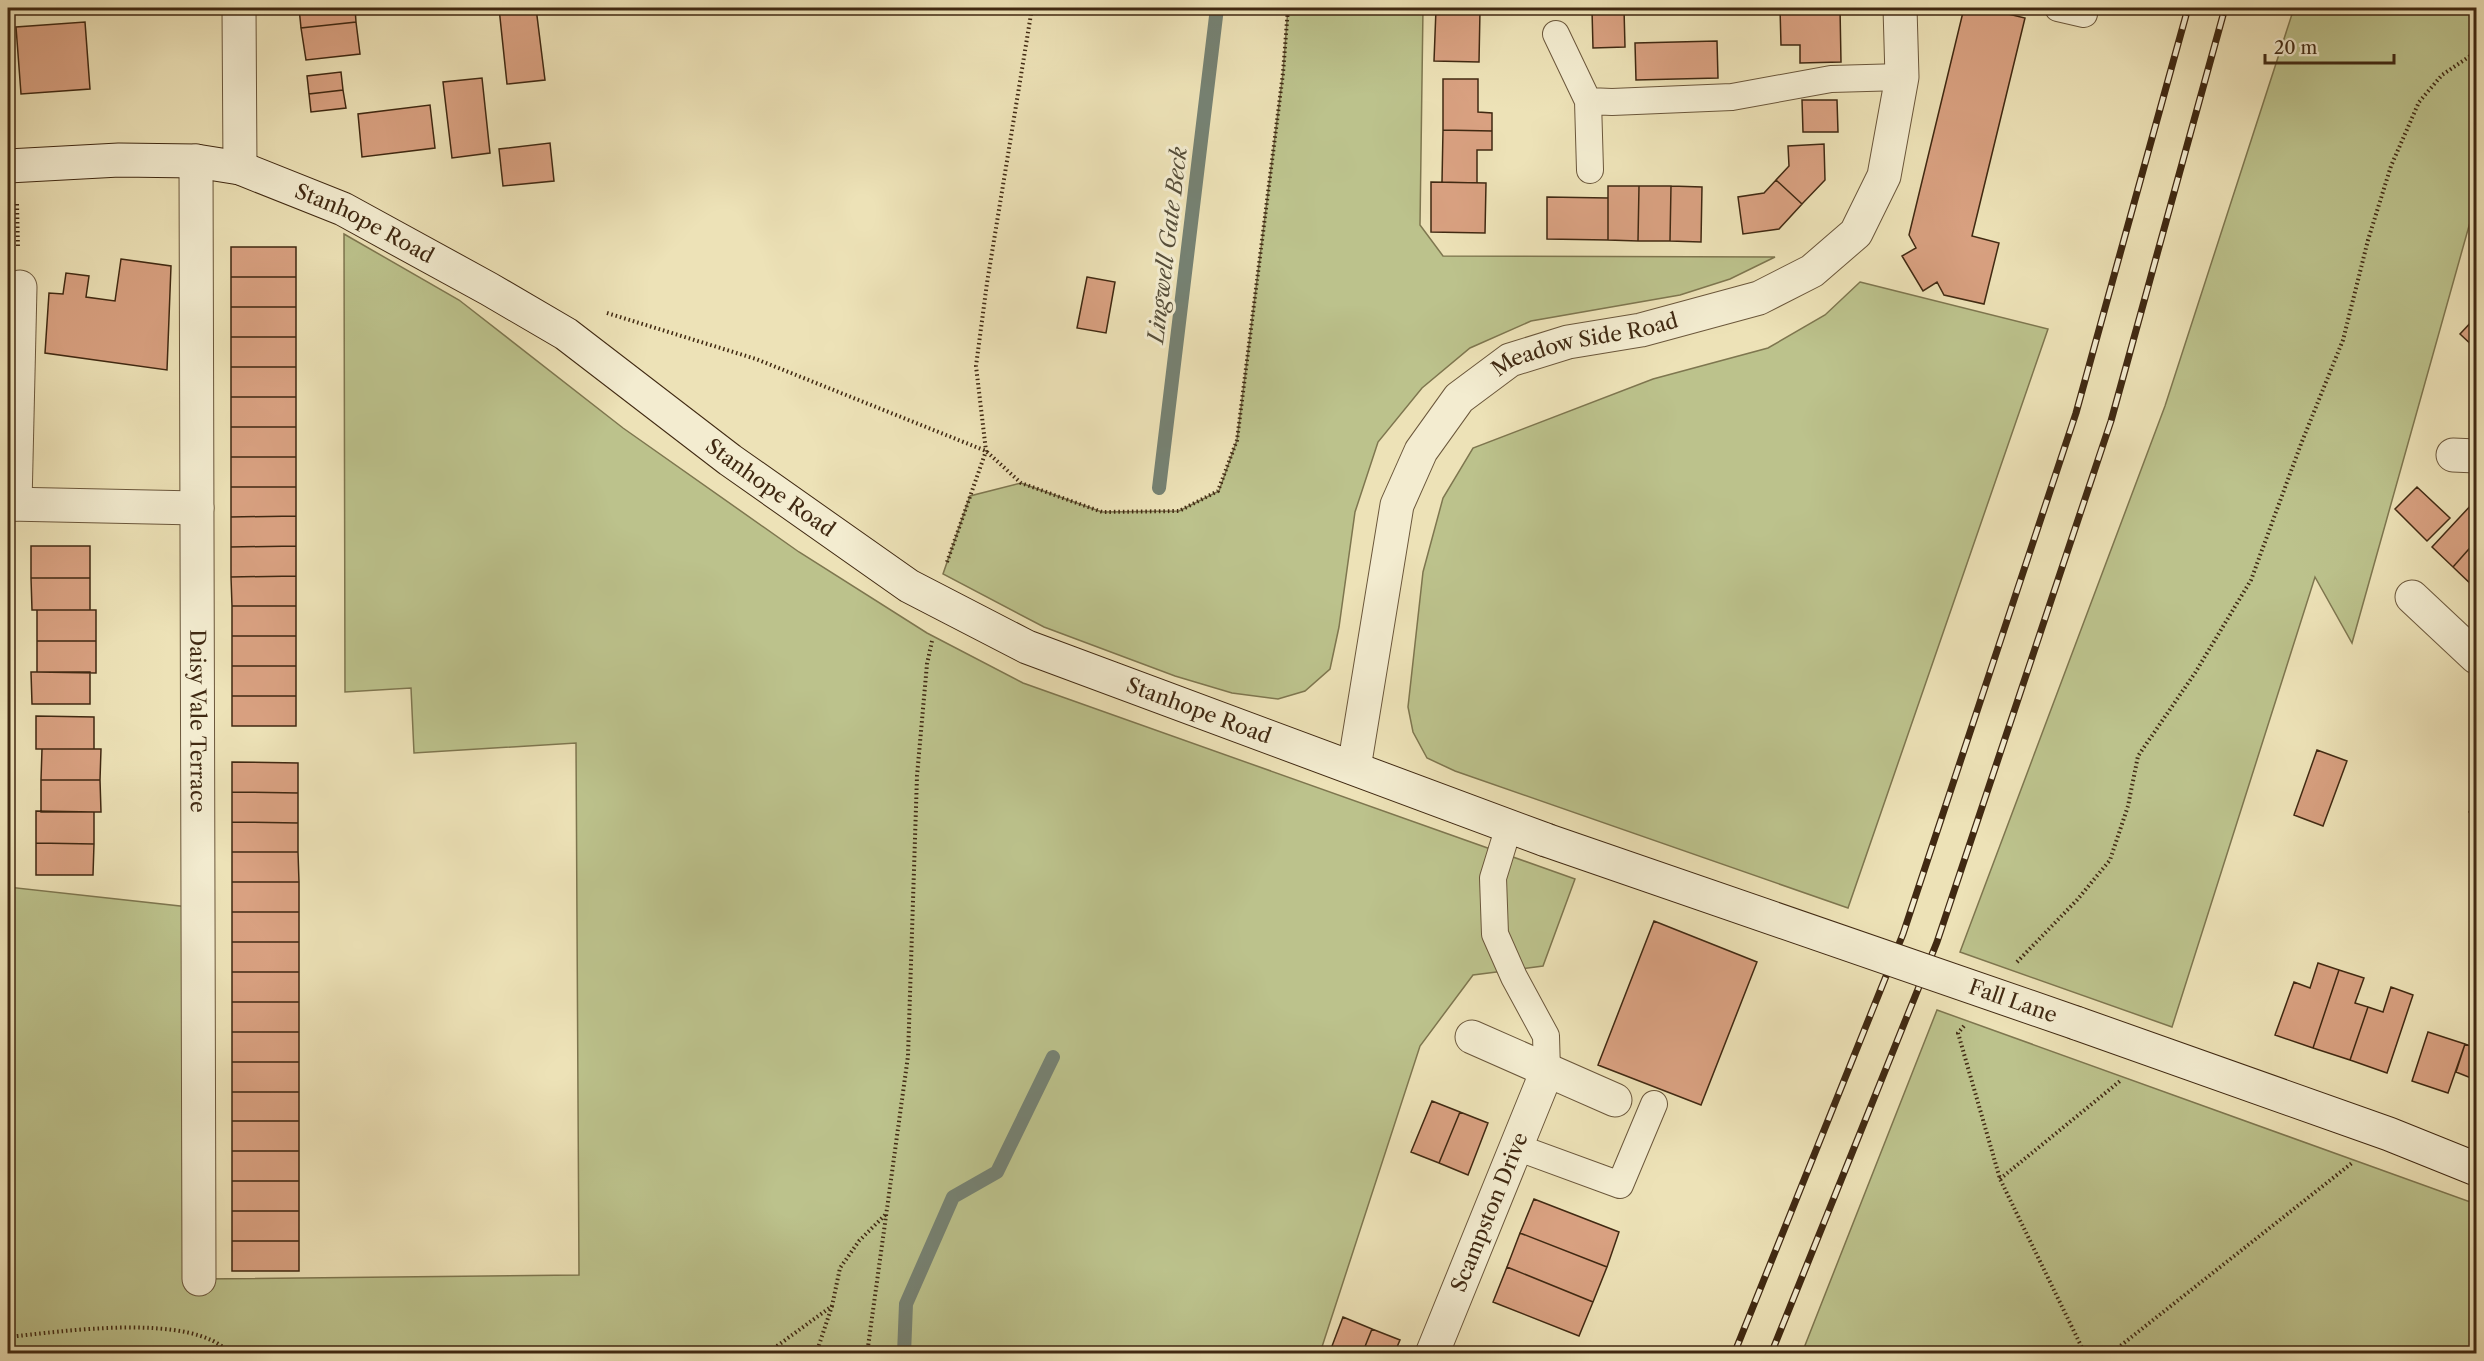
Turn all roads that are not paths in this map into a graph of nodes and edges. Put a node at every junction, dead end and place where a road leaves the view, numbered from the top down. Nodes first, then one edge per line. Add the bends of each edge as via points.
1 (240, 8) edge
2 (1900, 8) edge
3 (2058, 8) edge
4 (2084, 14) dead end
5 (1556, 34) dead end
6 (1902, 77) junction
7 (1588, 101) junction
8 (196, 161) junction
9 (12, 165) edge
10 (240, 168) junction
11 (1590, 170) dead end
12 (20, 287) road end
13 (11, 504) edge
14 (197, 508) junction
15 (2412, 597) dead end
16 (2476, 657) edge
17 (1354, 768) junction
18 (1509, 826) junction
19 (1546, 840) joint
20 (1472, 1037) dead end
21 (1546, 1071) junction
22 (1615, 1100) dead end
23 (1654, 1104) dead end
24 (1516, 1147) junction
25 (2476, 1169) edge
26 (199, 1279) dead end
27 (1432, 1353) edge

1 - 10 street
2 - 6 street, Meadow Side Road
3 - 4 lane
5 - 7 lane
6 - 7 lane via 1831,79 1732,97
6 - 17 street, Meadow Side Road via 1884,176 1856,233 1812,271 1759,298 1641,330 1568,342 1510,360 1459,398 1421,451 1397,505
7 - 11 lane
8 - 9 street, Stanhope Road
8 - 10 street, Stanhope Road
8 - 14 street, Daisy Vale Terrace
10 - 17 street, Stanhope Road via 343,208 566,334 730,460 909,586 1027,646
12 - 13 street
13 - 14 street
14 - 26 street, Daisy Vale Terrace
15 - 16 street
17 - 18 street, Stanhope Road
18 - 19 street, Stanhope Road
18 - 21 lane via 1493,878 1495,934 1546,1036
19 - 25 street, Fall Lane, bridge via 2076,1023 2389,1134
20 - 21 street
21 - 22 street
21 - 24 street, Scampston Drive
23 - 24 lane via 1620,1185
24 - 27 street, Scampston Drive

